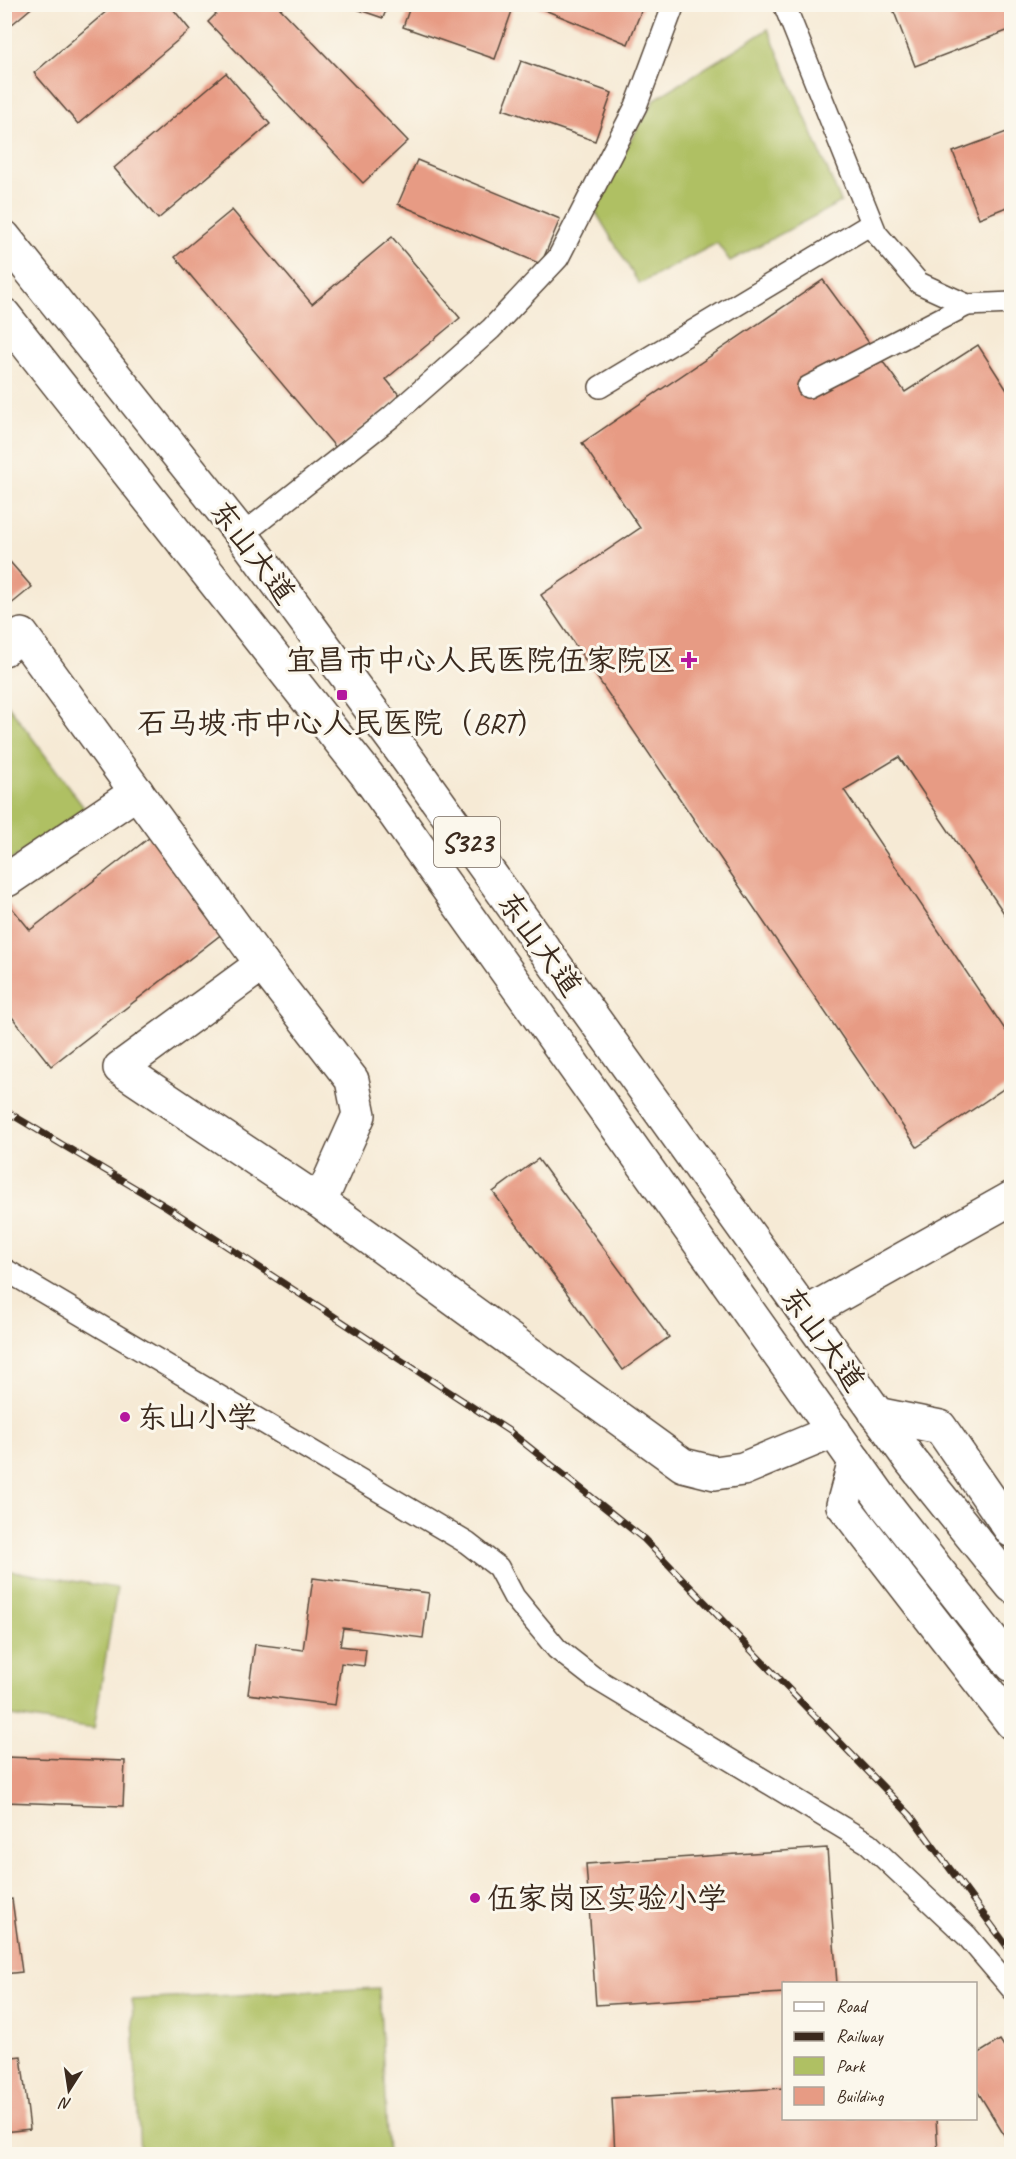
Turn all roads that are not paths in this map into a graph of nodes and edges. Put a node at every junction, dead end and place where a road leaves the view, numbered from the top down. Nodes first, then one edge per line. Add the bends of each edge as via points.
1 (674, 4) edge
2 (784, 4) edge
3 (871, 224) junction
4 (4, 237) edge
5 (1011, 303) edge
6 (967, 305) junction
7 (4, 315) edge
8 (600, 387) dead end
9 (808, 387) dead end
10 (242, 535) junction
11 (4, 649) edge
12 (137, 792) junction
13 (4, 877) edge
14 (262, 964) junction
15 (1009, 1198) edge
16 (320, 1202) junction
17 (4, 1269) edge
18 (805, 1314) junction
19 (876, 1414) junction
20 (834, 1431) junction
21 (855, 1461) junction
22 (1011, 1531) edge
23 (1011, 1586) edge
24 (1011, 1665) edge
25 (1011, 1723) edge
26 (1011, 1989) edge

1 - 10 lane via 636,106 558,258 491,328 390,418
2 - 3 lane
3 - 6 lane via 919,284
3 - 8 lane
4 - 10 main road, 东山大道 / S323
5 - 6 lane
6 - 9 lane
7 - 20 main road, 东山大道 / S323 via 367,775
10 - 18 main road, 东山大道 / S323
11 - 12 main road via 22,635
12 - 13 main road via 7,880
12 - 14 main road
14 - 16 main road via 352,1080 359,1115
14 - 16 main road via 120,1068
15 - 18 main road
16 - 20 main road via 683,1465 715,1473 742,1469
17 - 26 lane via 467,1543 498,1567 514,1597 557,1649 593,1677 868,1843 967,1936
18 - 19 main road, 东山大道 / S323
19 - 22 main road via 940,1427
19 - 23 main road, 东山大道 / S323
20 - 21 main road, 东山大道 / S323
21 - 24 main road, 东山大道 / S323
21 - 25 main road via 843,1505

